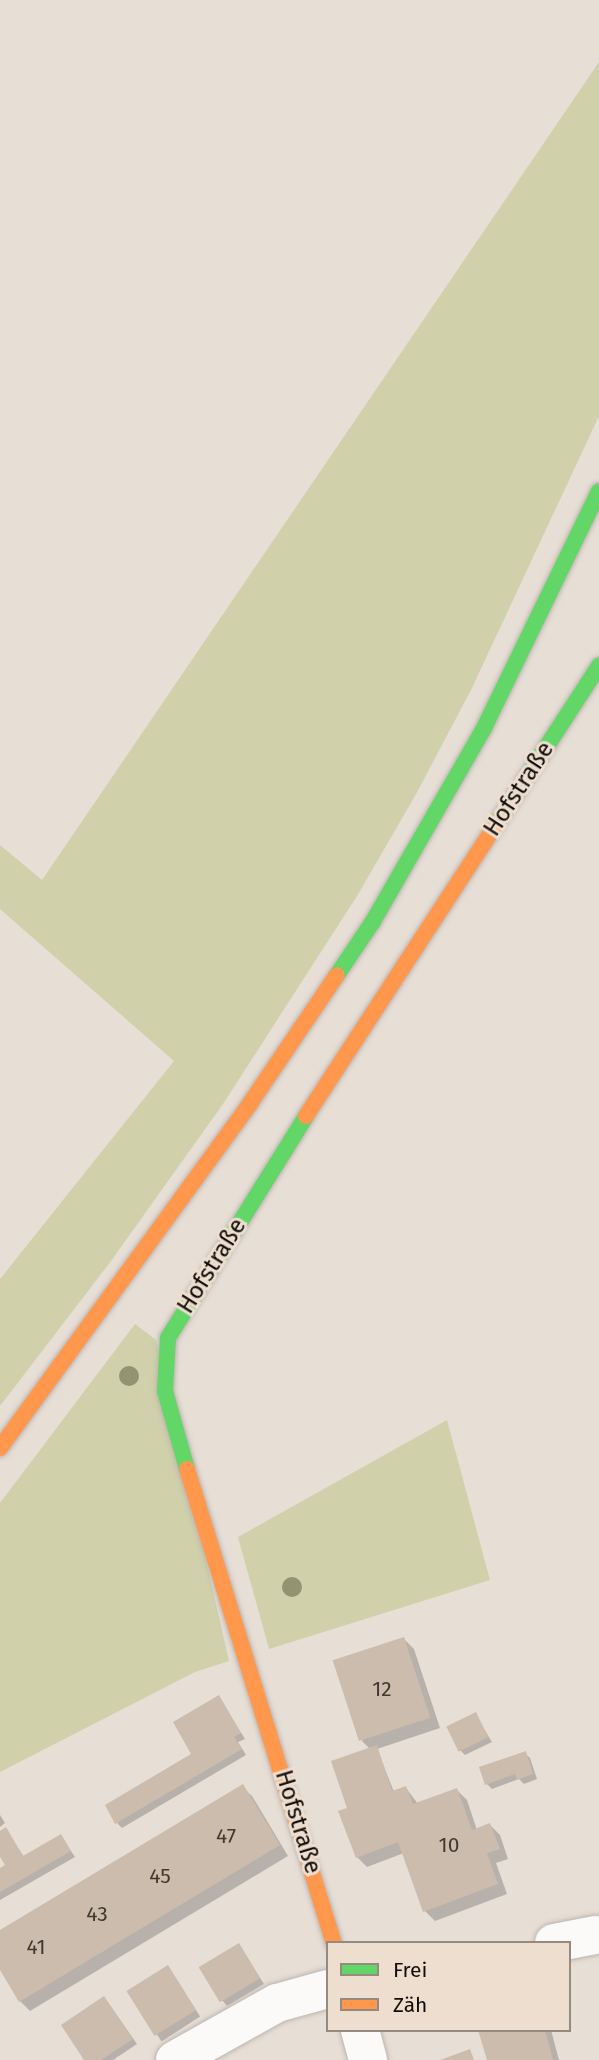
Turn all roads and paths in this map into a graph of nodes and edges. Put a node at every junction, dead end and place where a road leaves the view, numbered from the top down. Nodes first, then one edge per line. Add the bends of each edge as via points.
1 (599, 491) edge
2 (599, 666) edge
3 (0, 1448) edge
4 (595, 1935) dead end
5 (333, 1941) edge
6 (564, 1941) edge
7 (326, 1990) edge
8 (361, 2032) edge
9 (175, 2060) edge
10 (368, 2060) edge

1 - 3 street via 484,728 372,923 251,1102
2 - 5 street, Hofstraße via 261,1186 168,1338 165,1391 173,1424
4 - 6 street
7 - 9 street via 277,2003
8 - 10 street

